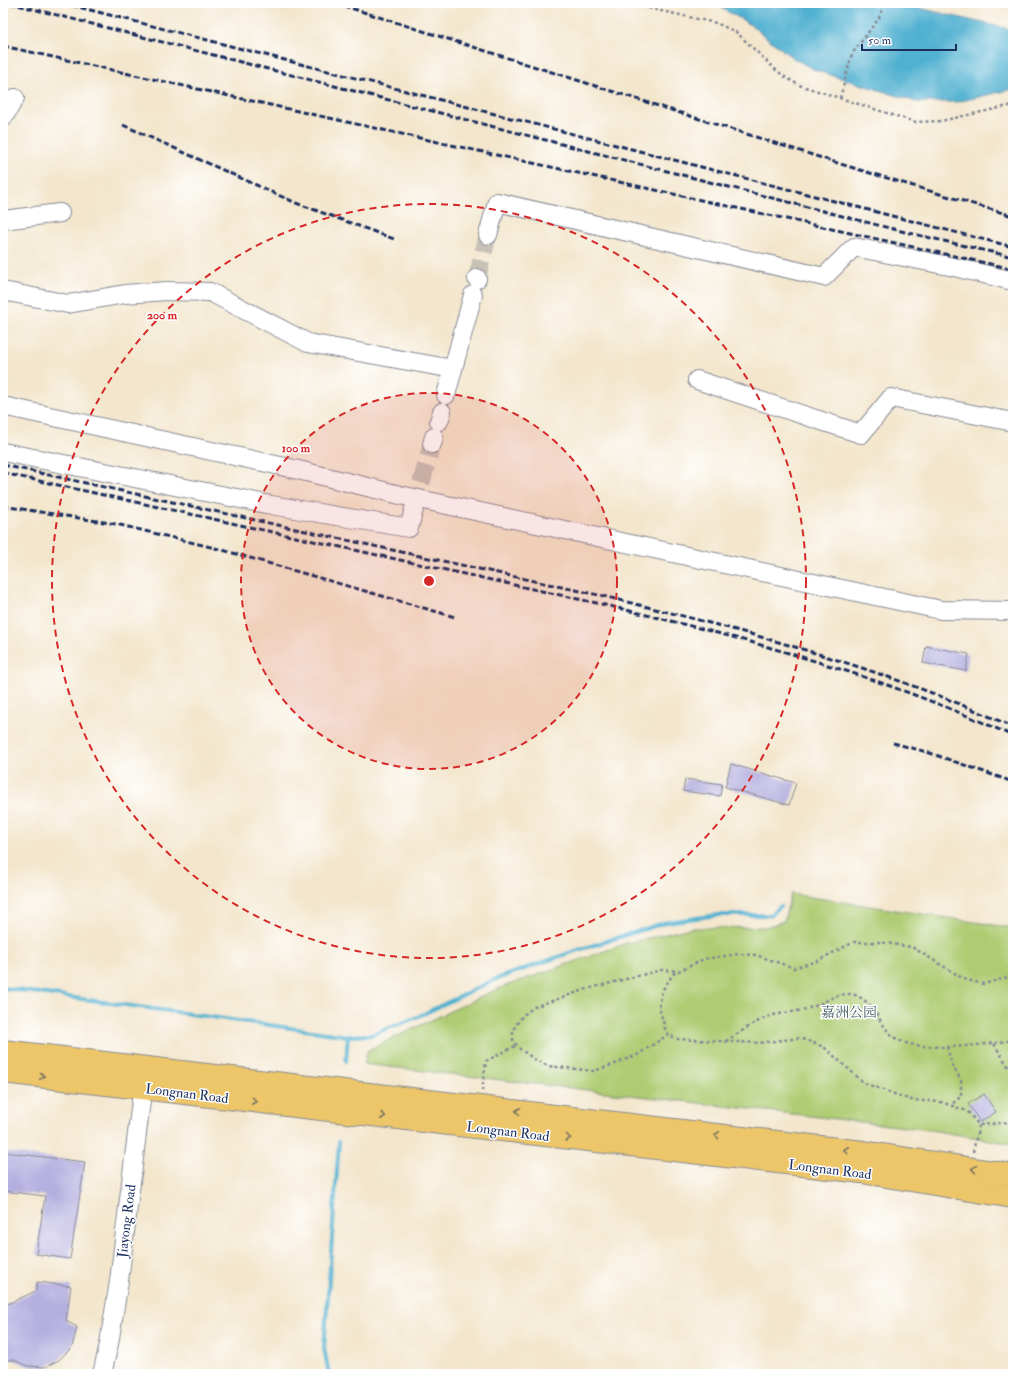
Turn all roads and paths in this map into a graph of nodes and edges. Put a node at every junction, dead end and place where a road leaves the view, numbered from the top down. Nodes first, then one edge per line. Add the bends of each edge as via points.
1 (625, 3) edge
2 (884, 3) edge
3 (15, 98) dead end
4 (840, 98) junction
5 (1013, 105) edge
6 (3, 118) edge
7 (60, 213) dead end
8 (3, 220) edge
9 (488, 235) tunnel mouth
10 (1013, 281) edge
11 (475, 284) tunnel mouth
12 (3, 291) edge
13 (453, 369) junction
14 (696, 380) dead end
15 (3, 406) edge
16 (439, 422) dead end
17 (1013, 422) edge
18 (3, 452) edge
19 (414, 509) tunnel mouth
20 (1013, 611) edge
21 (680, 971) junction
22 (1013, 976) edge
23 (669, 1034) junction
24 (1013, 1040) edge
25 (725, 1042) junction
26 (994, 1044) junction
27 (517, 1045) junction
28 (948, 1047) junction
29 (3, 1051) edge
30 (3, 1072) edge
31 (1013, 1074) edge
32 (144, 1078) junction
33 (951, 1105) junction
34 (480, 1107) junction
35 (1013, 1122) edge
36 (979, 1125) junction
37 (969, 1168) junction
38 (1013, 1175) edge
39 (1013, 1197) edge
40 (102, 1374) edge

1 - 4 path via 716,22 736,32 785,77 799,85
2 - 4 path via 880,18 852,54
3 - 6 street
4 - 5 path via 915,122 941,121
7 - 8 street
9 - 10 street via 497,202 824,277 854,248
11 - 13 street
12 - 13 street via 68,304 167,290 210,292 308,343
13 - 16 street
14 - 17 street via 861,434 891,398
15 - 20 street via 290,468 400,495 941,610
18 - 19 street via 271,505 409,528
21 - 22 path via 704,959 738,954 756,955 794,968 817,961 854,942 879,942 912,947 964,978 983,984
21 - 23 path via 673,974 662,992 659,1007 666,1032
21 - 27 path via 661,970 534,1006 522,1016 513,1030 513,1041
23 - 25 path via 676,1039
23 - 27 path via 639,1054 594,1071 548,1066 534,1059
24 - 26 path
25 - 28 path via 765,1018 809,1009 840,994 854,995 870,1004 893,1037 902,1042
25 - 33 path via 758,1044 800,1038 824,1047 864,1083 911,1100
26 - 28 path
26 - 31 path
27 - 34 path via 486,1061
28 - 33 path via 952,1065 961,1080 961,1096
29 - 32 main road, Longnan Road
30 -> 32 main road, Longnan Road
32 - 34 main road, Longnan Road
32 -> 39 main road, Longnan Road via 854,1171
32 - 40 street, Jiayong Road via 119,1281
33 - 36 path via 967,1111
37 -> 34 main road, Longnan Road via 863,1152
35 - 36 path
36 - 37 path
38 -> 37 main road, Longnan Road

